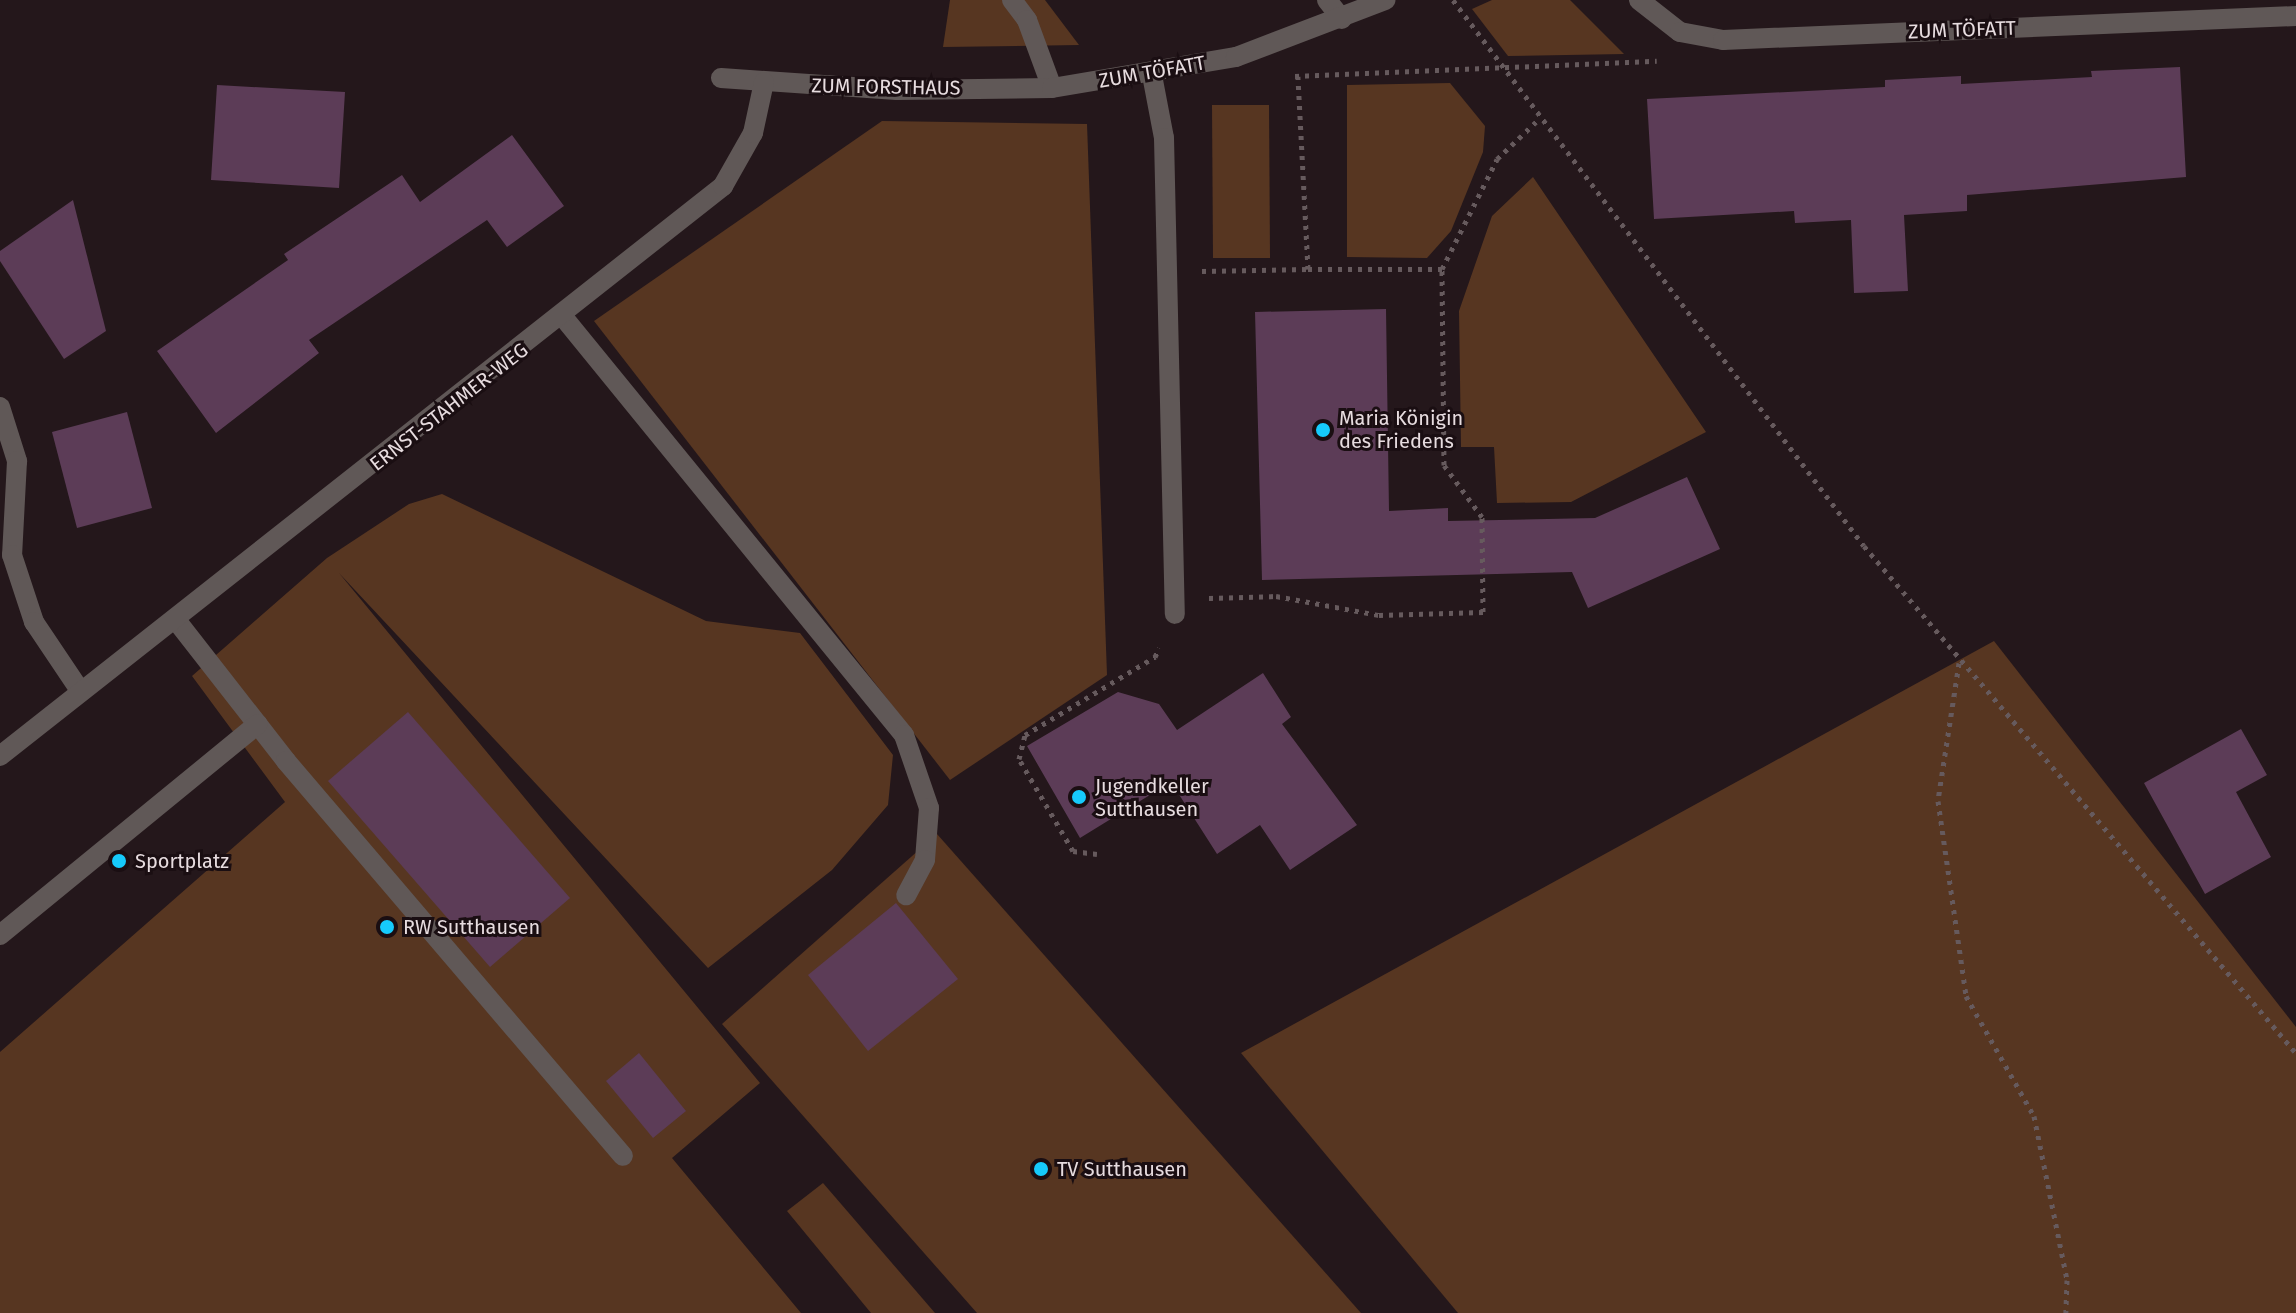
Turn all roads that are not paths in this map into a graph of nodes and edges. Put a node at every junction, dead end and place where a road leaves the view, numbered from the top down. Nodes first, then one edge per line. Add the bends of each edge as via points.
1 (1012, 0) edge
2 (1327, 0) edge
3 (1385, 0) edge
4 (1639, 0) edge
5 (2296, 16) edge
6 (1342, 19) junction
7 (1152, 75) junction
8 (721, 78) dead end
9 (764, 82) junction
10 (1052, 88) junction
11 (564, 318) junction
12 (0, 407) edge
13 (1175, 614) road end
14 (176, 620) junction
15 (81, 692) junction
16 (258, 724) junction
17 (0, 756) edge
18 (906, 895) dead end
19 (0, 935) edge
20 (623, 1156) dead end

1 - 10 street via 1027,20
2 - 6 street
3 - 6 street, ZUM TÖFATT
4 - 5 street, ZUM TÖFATT via 1680,32 1723,40
6 - 7 street, ZUM TÖFATT via 1236,57
7 - 10 street, ZUM TÖFATT
7 - 13 street via 1164,138
8 - 9 street, ZUM FORSTHAUS
9 - 10 street, ZUM FORSTHAUS via 897,90
9 - 11 street, ERNST-STAHMER-WEG via 753,133 723,186
11 - 14 street, ERNST-STAHMER-WEG
11 - 18 street via 904,735 929,808 925,860
12 - 15 street via 17,461 12,555 34,622
14 - 15 street, ERNST-STAHMER-WEG
14 - 16 street
15 - 17 street, ERNST-STAHMER-WEG
16 - 19 street
16 - 20 street

